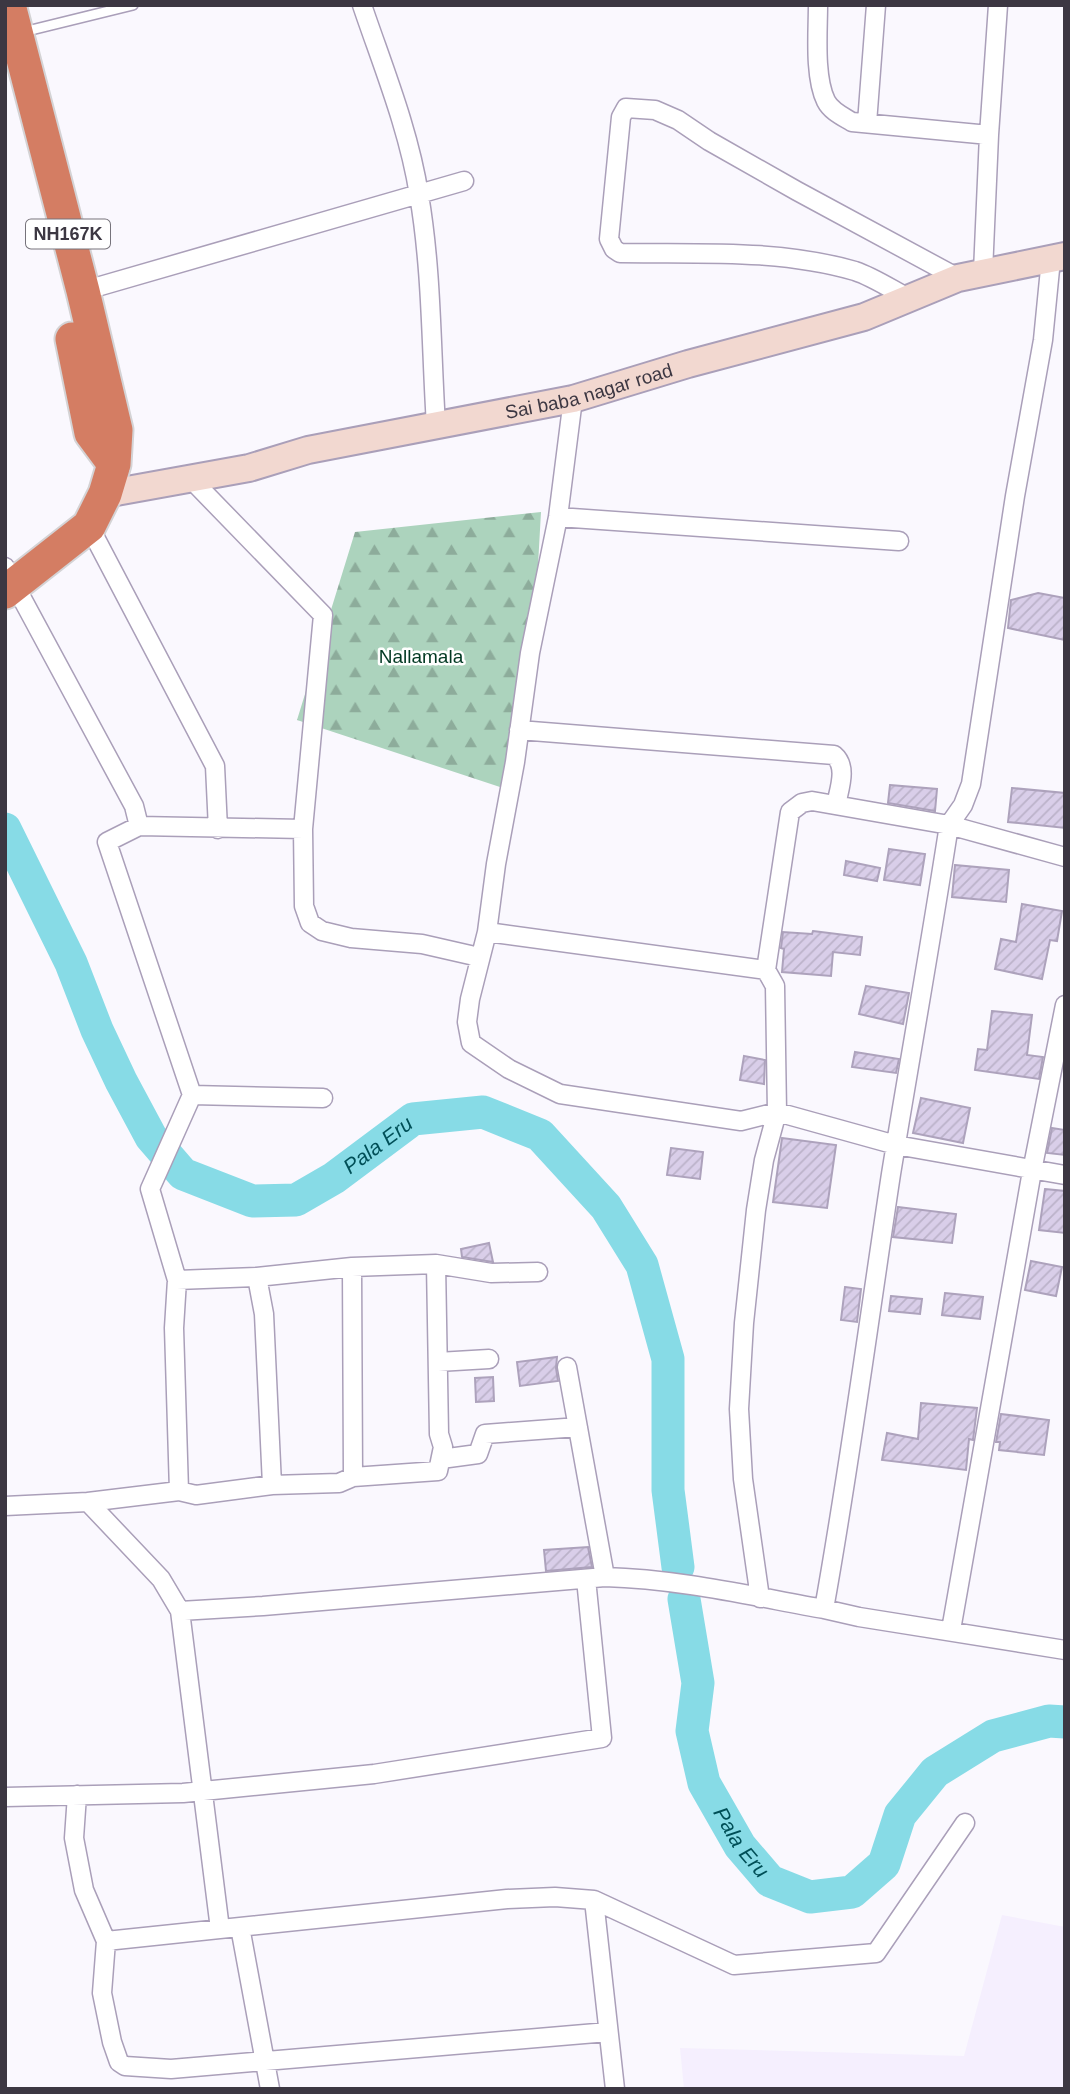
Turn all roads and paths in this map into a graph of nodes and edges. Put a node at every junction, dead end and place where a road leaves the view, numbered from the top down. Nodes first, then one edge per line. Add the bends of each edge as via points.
1 (133, 5) edge
2 (362, 5) edge
3 (818, 5) edge
4 (876, 5) edge
5 (998, 5) edge
6 (13, 19) edge
7 (5, 79) edge
8 (867, 123) junction
9 (989, 135) junction
10 (464, 181) dead end
11 (419, 195) junction
12 (1058, 257) edge
13 (970, 275) junction
14 (83, 291) junction
15 (908, 298) junction
16 (573, 399) junction
17 (436, 425) junction
18 (189, 477) junction
19 (109, 479) junction
20 (558, 517) junction
21 (89, 526) junction
22 (899, 541) dead end
23 (8, 582) edge
24 (519, 730) junction
25 (836, 804) junction
26 (949, 825) junction
27 (139, 826) junction
28 (218, 829) junction
29 (303, 829) junction
30 (1065, 857) edge
31 (487, 932) junction
32 (479, 957) junction
33 (766, 970) junction
34 (1064, 1008) edge
35 (192, 1095) junction
36 (323, 1098) dead end
37 (777, 1112) junction
38 (896, 1145) junction
39 (1032, 1171) junction
40 (1065, 1175) edge
41 (436, 1264) junction
42 (352, 1267) junction
43 (538, 1272) dead end
44 (257, 1277) junction
45 (177, 1280) junction
46 (489, 1359) dead end
47 (438, 1362) junction
48 (567, 1367) dead end
49 (578, 1427) junction
50 (440, 1459) junction
51 (354, 1477) junction
52 (272, 1485) junction
53 (179, 1492) junction
54 (88, 1502) junction
55 (5, 1506) edge
56 (605, 1577) junction
57 (586, 1579) junction
58 (760, 1598) junction
59 (824, 1609) junction
60 (180, 1611) junction
61 (951, 1630) junction
62 (1065, 1650) edge
63 (203, 1791) junction
64 (77, 1795) junction
65 (5, 1797) edge
66 (965, 1823) dead end
67 (594, 1900) junction
68 (240, 1927) junction
69 (220, 1929) junction
70 (106, 1941) junction
71 (608, 2032) junction
72 (266, 2061) junction
73 (270, 2089) edge
74 (615, 2089) edge

1 - 6 lane
2 - 11 street
3 - 8 street via 818,66 826,100 852,122
4 - 8 street
5 - 9 street
6 - 14 highway, NH167K
7 - 19 highway, NH167K via 62,288 91,433
8 - 9 street
9 - 13 street
10 - 11 street
11 - 14 street
11 - 17 street via 430,293
12 - 13 main road, Sai baba nagar road
12 - 26 street via 971,784
13 - 15 main road, Sai baba nagar road
13 - 15 street via 753,166 678,120 655,110 626,108 621,117 609,239 614,249 620,253 811,260 858,272
14 - 19 highway, NH167K via 116,430
15 - 16 main road, Sai baba nagar road via 864,317
16 - 17 main road, Sai baba nagar road
16 - 20 street
17 - 18 main road, Sai baba nagar road
18 - 19 main road, Sai baba nagar road
18 - 29 street via 323,615
19 - 21 highway, NH167K
20 - 22 street
20 - 24 street
21 - 23 highway, NH167K
21 - 28 street via 215,766
23 - 27 street via 134,806
24 - 25 street via 834,755 842,768
24 - 31 street
25 - 26 street
25 - 33 street via 812,800 790,812
26 - 30 street
26 - 38 street
27 - 28 street
27 - 35 street via 107,842
28 - 29 street
29 - 32 street via 304,906 310,923 351,938 422,944
31 - 32 street
31 - 33 street
32 - 37 street via 467,1022 471,1042 509,1069 560,1094 741,1121
33 - 37 street via 775,986
34 - 39 street
35 - 36 street
35 - 45 street via 150,1189
37 - 38 street
37 - 58 street via 756,1210 739,1409 743,1479
38 - 39 street
38 - 59 street
39 - 40 street
39 - 61 street
41 - 42 street
41 - 43 street via 491,1273
41 - 47 street
42 - 44 street
42 - 51 street
44 - 45 street
44 - 52 street via 264,1314
45 - 53 street
46 - 47 street
47 - 50 street
48 - 49 street
49 - 50 street via 485,1434 478,1454
49 - 56 street
50 - 51 street via 438,1471
51 - 52 street via 340,1483
52 - 53 street via 196,1495
53 - 54 street
54 - 55 street
54 - 60 street via 161,1579
56 - 57 street
56 - 58 street via 646,1578
57 - 60 street
57 - 63 street via 602,1738 374,1773
58 - 59 street
59 - 61 street
60 - 63 street
61 - 62 street
63 - 64 street
63 - 69 street
64 - 65 street
64 - 70 street via 74,1838 84,1890
66 - 67 street via 876,1953 734,1965
67 - 68 street via 507,1899
67 - 71 street
68 - 69 street
68 - 72 street
69 - 70 street
70 - 72 street via 102,1993 119,2062 171,2069
71 - 72 street
71 - 74 street
72 - 73 street

